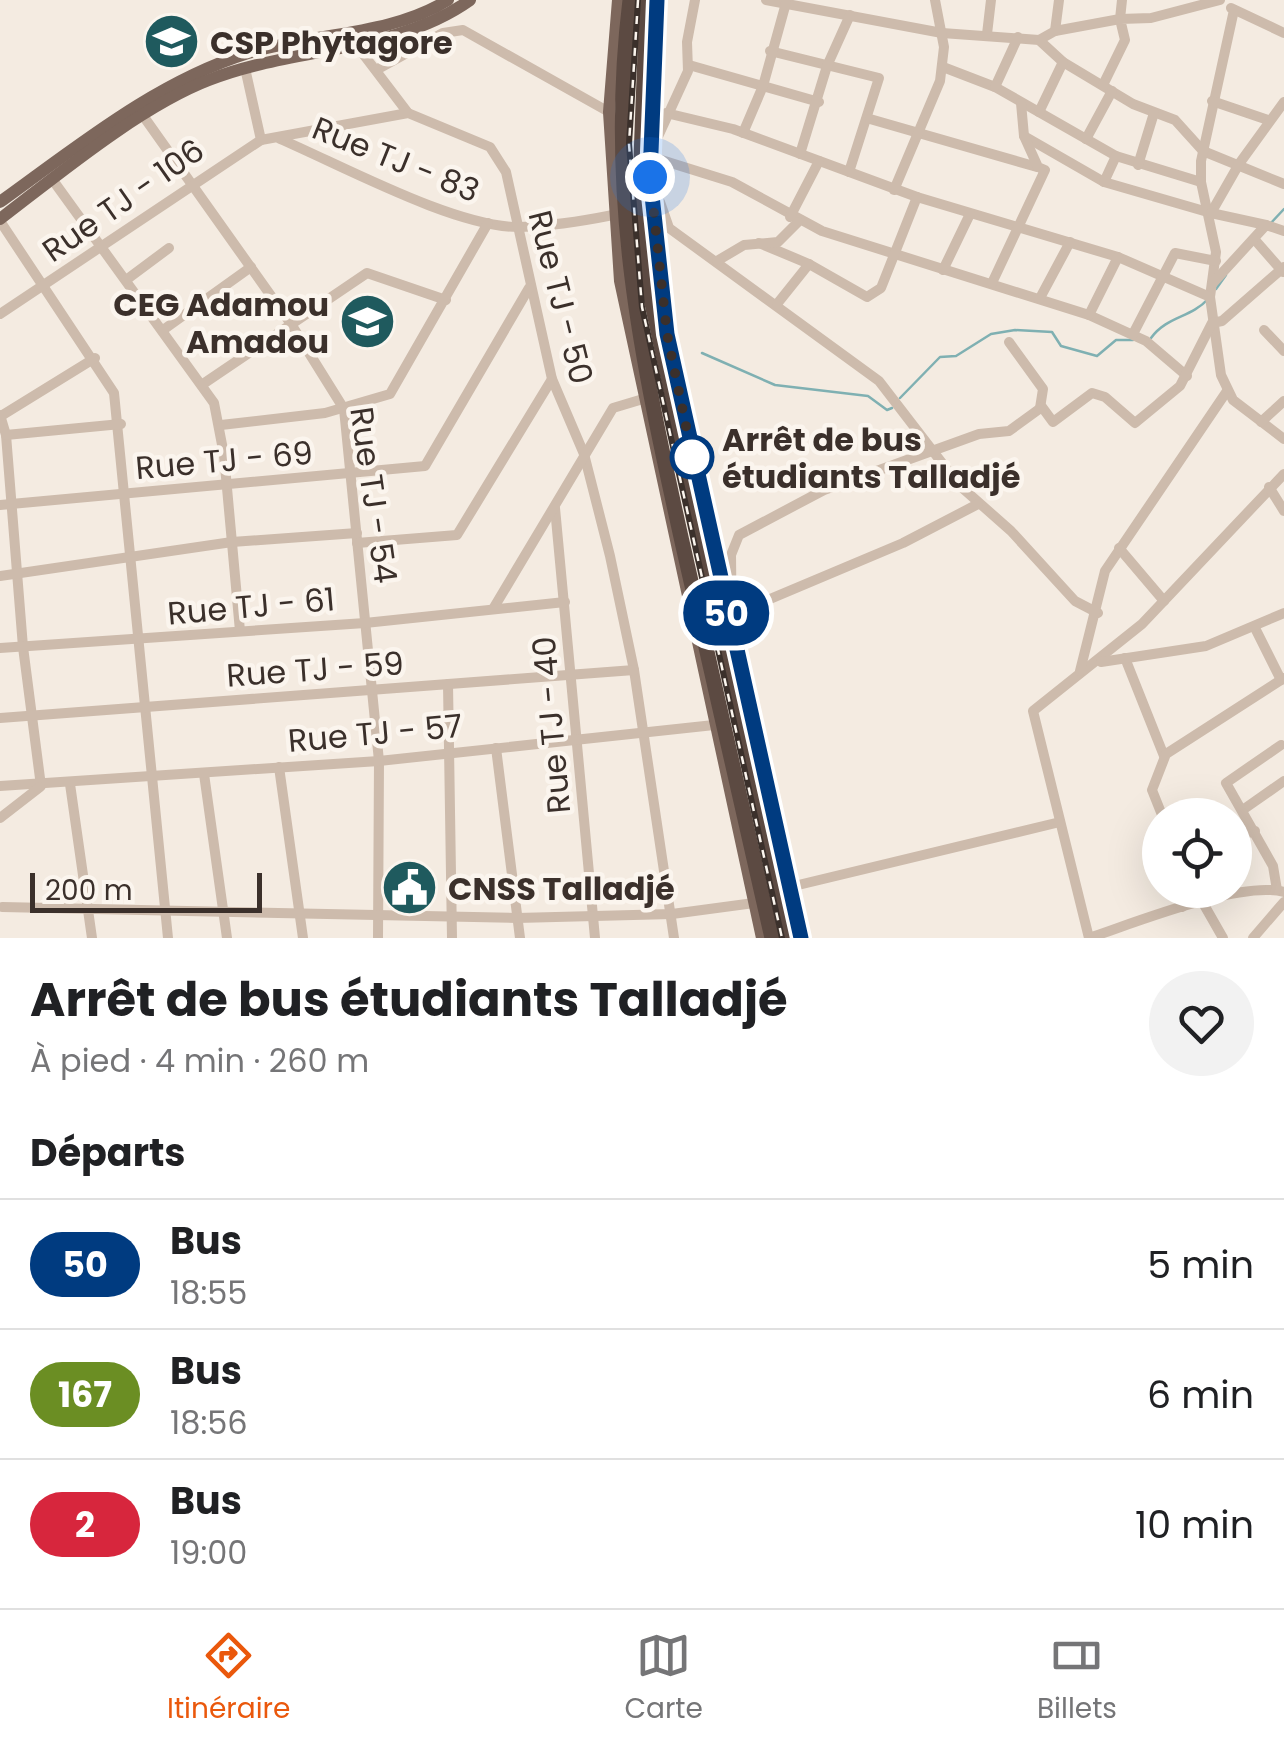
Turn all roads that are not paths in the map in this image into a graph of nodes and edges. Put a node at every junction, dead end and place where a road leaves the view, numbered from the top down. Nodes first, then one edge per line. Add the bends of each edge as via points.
1 (448, 0) edge
2 (470, 0) edge
3 (618, 0) edge
4 (630, 0) edge
5 (647, 0) edge
6 (657, 0) edge
7 (695, 0) edge
8 (766, 0) edge
9 (935, 0) edge
10 (991, 0) edge
11 (1059, 0) edge
12 (1122, 0) edge
13 (1220, 1) edge
14 (786, 3) junction
15 (1234, 10) junction
16 (850, 15) junction
17 (1120, 19) junction
18 (345, 31) junction
19 (1054, 31) junction
20 (942, 33) junction
21 (1284, 33) edge
22 (987, 34) junction
23 (1018, 37) junction
24 (1039, 40) junction
25 (354, 42) junction
26 (770, 51) junction
27 (1063, 62) junction
28 (690, 65) junction
29 (828, 66) junction
30 (943, 67) junction
31 (244, 68) junction
32 (376, 70) junction
33 (763, 86) junction
34 (995, 87) junction
35 (1107, 88) junction
36 (1212, 101) junction
37 (819, 102) junction
38 (1021, 102) junction
39 (1284, 102) edge
40 (609, 112) junction
41 (1039, 112) junction
42 (408, 113) junction
43 (666, 113) junction
44 (1154, 113) junction
45 (144, 117) junction
46 (1270, 118) junction
47 (870, 119) junction
48 (1284, 122) edge
49 (920, 132) junction
50 (743, 133) junction
51 (1024, 136) junction
52 (279, 138) junction
53 (1086, 139) junction
54 (261, 140) junction
55 (1203, 151) junction
56 (800, 154) junction
57 (1116, 156) junction
58 (656, 158) junction
59 (819, 161) junction
60 (1239, 164) junction
61 (1138, 165) junction
62 (1038, 167) junction
63 (850, 172) junction
64 (52, 179) junction
65 (1104, 182) junction
66 (1200, 182) junction
67 (191, 183) junction
68 (1284, 184) edge
69 (894, 190) junction
70 (918, 197) junction
71 (0, 202) edge
72 (1211, 213) junction
73 (970, 214) junction
74 (613, 215) junction
75 (794, 219) junction
76 (0, 220) edge
77 (488, 223) junction
78 (1266, 225) junction
79 (518, 227) junction
80 (1020, 229) junction
81 (1284, 231) edge
82 (1256, 240) junction
83 (1070, 242) junction
84 (760, 243) junction
85 (101, 246) junction
86 (168, 248) dead end
87 (893, 256) junction
88 (1118, 258) junction
89 (718, 261) junction
90 (1216, 261) junction
91 (808, 264) junction
92 (251, 267) junction
93 (943, 270) junction
94 (1283, 270) edge
95 (1164, 278) junction
96 (126, 280) junction
97 (992, 283) junction
98 (45, 284) junction
99 (530, 288) junction
100 (1211, 290) junction
101 (1040, 298) junction
102 (446, 300) junction
103 (777, 304) junction
104 (0, 314) edge
105 (1089, 315) junction
106 (1212, 323) junction
107 (291, 324) junction
108 (163, 330) junction
109 (1264, 330) dead end
110 (1133, 334) junction
111 (1009, 342) dead end
112 (1284, 352) edge
113 (95, 358) junction
114 (1187, 376) junction
115 (552, 379) junction
116 (203, 384) junction
117 (1227, 391) junction
118 (643, 399) junction
119 (1284, 402) edge
120 (344, 408) junction
121 (1040, 408) junction
122 (0, 415) edge
123 (1260, 422) junction
124 (121, 424) junction
125 (220, 425) junction
126 (6, 435) junction
127 (1284, 439) edge
128 (932, 453) junction
129 (584, 454) junction
130 (4, 469) edge
131 (350, 474) junction
132 (1284, 474) edge
133 (227, 484) junction
134 (1268, 488) junction
135 (126, 493) junction
136 (978, 504) junction
137 (5, 505) edge
138 (555, 508) junction
139 (1284, 511) edge
140 (357, 538) junction
141 (232, 542) junction
142 (1119, 548) junction
143 (132, 558) junction
144 (17, 574) junction
145 (0, 576) edge
146 (1164, 601) junction
147 (566, 602) junction
148 (494, 609) junction
149 (1098, 612) junction
150 (1284, 613) edge
151 (732, 615) junction
152 (365, 622) junction
153 (1255, 628) junction
154 (240, 630) junction
155 (141, 640) junction
156 (732, 642) junction
157 (23, 647) junction
158 (0, 648) edge
159 (1126, 658) junction
160 (1100, 662) junction
161 (634, 670) junction
162 (1080, 671) junction
163 (572, 674) junction
164 (1282, 679) edge
165 (448, 684) junction
166 (370, 692) junction
167 (148, 705) junction
168 (31, 713) junction
169 (0, 718) edge
170 (714, 725) junction
171 (643, 734) junction
172 (578, 739) junction
173 (1281, 745) dead end
174 (496, 748) junction
175 (448, 751) junction
176 (1164, 756) junction
177 (379, 761) junction
178 (279, 767) junction
179 (204, 774) junction
180 (154, 777) junction
181 (1284, 781) edge
182 (70, 784) junction
183 (0, 786) edge
184 (41, 786) junction
185 (1155, 798) edge
186 (1237, 798) edge
187 (1252, 803) edge
188 (0, 818) edge
189 (1060, 822) junction
190 (1252, 825) edge
191 (1255, 831) junction
192 (1252, 832) edge
193 (790, 887) junction
194 (1280, 891) edge
195 (1252, 895) edge
196 (1284, 902) edge
197 (754, 903) junction
198 (1, 907) edge
199 (87, 907) junction
200 (1179, 908) edge
201 (1206, 908) edge
202 (164, 910) junction
203 (223, 912) junction
204 (299, 912) junction
205 (376, 914) junction
206 (672, 914) junction
207 (449, 916) junction
208 (592, 917) junction
209 (517, 918) junction
210 (92, 938) edge
211 (168, 938) edge
212 (227, 938) edge
213 (303, 938) edge
214 (378, 938) edge
215 (452, 938) edge
216 (520, 938) edge
217 (595, 938) edge
218 (674, 938) edge
219 (762, 938) edge
220 (772, 938) edge
221 (789, 938) edge
222 (801, 938) edge
223 (1223, 938) edge
224 (1252, 938) edge

1 - 18 main road
2 - 25 main road via 419,27
3 - 40 main road
4 - 220 highway via 620,120 630,281
5 - 221 highway via 639,149 651,298
6 - 156 main road via 650,177 660,285
7 - 28 street
8 - 14 street
9 - 20 street
10 - 22 street
11 - 19 street
12 - 17 street
13 - 15 street
13 - 17 street
14 - 16 street
14 - 26 street
15 - 21 street
15 - 36 street
16 - 20 street
16 - 29 street
17 - 19 street
17 - 35 street via 1125,40
18 - 25 street
18 - 71 main road via 252,52 180,80
19 - 24 street
20 - 22 street
20 - 30 street
22 - 23 street
23 - 24 street
23 - 34 street
24 - 27 street
25 - 31 main road
25 - 32 street
26 - 29 street
26 - 33 street
27 - 35 street
27 - 41 street
28 - 33 street
28 - 43 street
29 - 37 street
29 - 47 street via 878,78
30 - 34 street
30 - 49 street
31 - 45 main road
31 - 54 street
32 - 40 street via 444,33 463,30
32 - 42 street
33 - 37 street
33 - 50 street
34 - 38 street
35 - 44 street
35 - 53 street
36 - 46 street
36 - 55 street
37 - 56 street
38 - 41 street
38 - 51 street
39 - 46 street
40 - 74 main road
41 - 53 street
42 - 52 street
42 - 79 street, Rue TJ - 50 via 490,147 506,172
43 - 50 street
43 - 58 street
44 - 55 street via 1175,120
44 - 61 street
45 - 64 main road
45 - 67 street, Rue TJ - 54
46 - 48 street
46 - 60 street
47 - 49 street
47 - 63 street
49 - 62 street
49 - 69 street
50 - 56 street
51 - 62 street
51 - 65 street
52 - 54 street, Rue TJ - 106
52 - 77 street, Rue TJ - 83
53 - 57 street
54 - 67 street, Rue TJ - 106
55 - 60 street
55 - 66 street
56 - 59 street
57 - 61 street
57 - 65 street
58 - 75 street via 732,182
58 - 89 street via 665,223
59 - 63 street
59 - 75 street
60 - 68 street
60 - 72 street
61 - 66 street
62 - 80 street via 1045,170
63 - 69 street
64 - 76 main road
64 - 85 street
65 - 72 street
66 - 72 street
67 - 85 street, Rue TJ - 106
67 - 92 street, Rue TJ - 54
69 - 70 street
70 - 73 street
70 - 87 street
72 - 78 street
72 - 90 street
73 - 80 street
73 - 93 street
74 - 79 street, Rue TJ - 83
74 - 118 main road
75 - 84 street via 783,240
75 - 87 street
76 - 98 street
77 - 79 street, Rue TJ - 83
77 - 102 street
78 - 81 street
78 - 82 street
79 - 99 street, Rue TJ - 50
80 - 83 street
80 - 97 street
82 - 94 street
82 - 100 street
83 - 88 street
83 - 101 street
84 - 89 street
84 - 91 street
85 - 96 street
85 - 98 street, Rue TJ - 106
86 - 96 street
87 - 91 street via 881,288 867,297
87 - 93 street
88 - 95 street
88 - 105 street
89 - 103 street
90 - 95 street via 1176,252
90 - 100 street
91 - 103 street
92 - 107 street, Rue TJ - 54
92 - 108 street
93 - 97 street
94 - 106 street
95 - 100 street
95 - 110 street
96 - 108 street
97 - 101 street
98 - 104 street, Rue TJ - 106
98 - 113 street
99 - 115 street, Rue TJ - 50
99 - 131 street, Rue TJ - 69 via 430,461 410,470
100 - 106 street
101 - 105 street
102 - 107 street via 366,274
102 - 120 street via 390,394
103 - 128 street via 878,382
105 - 110 street
106 - 114 street
106 - 117 street
107 - 116 street
107 - 120 street, Rue TJ - 54
108 - 116 street
109 - 112 street
110 - 114 street
111 - 121 street via 1044,389
113 - 122 street
113 - 124 street
114 - 121 street via 1133,423 1097,392 1053,422
115 - 129 street, Rue TJ - 50
115 - 140 street via 457,535
116 - 125 street
117 - 123 street
117 - 142 street
118 - 129 street via 614,408
118 - 170 main road
119 - 123 street
120 - 125 street
120 - 131 street, Rue TJ - 54
121 - 128 street via 1009,431 987,432
122 - 126 street
123 - 127 street
124 - 126 street
124 - 135 street
125 - 133 street
126 - 130 street
128 - 136 street
128 - 151 street via 824,490 738,535 731,556
129 - 138 street
129 - 161 street, Rue TJ - 50
130 - 137 street
131 - 133 street, Rue TJ - 69
131 - 140 street, Rue TJ - 54
132 - 134 street
133 - 135 street, Rue TJ - 69
133 - 141 street
134 - 139 street
134 - 146 street
135 - 137 street, Rue TJ - 69
135 - 143 street
136 - 149 street via 1075,601
136 - 151 street via 903,544
137 - 144 street
138 - 147 street, Rue TJ - 40
138 - 148 street
140 - 141 street
140 - 152 street, Rue TJ - 54
141 - 143 street
141 - 154 street
142 - 146 street
142 - 149 street via 1099,586
143 - 144 street
143 - 155 street
144 - 145 street
144 - 157 street
146 - 160 street
147 - 148 street, Rue TJ - 61
147 - 163 street, Rue TJ - 40
148 - 152 street, Rue TJ - 61
149 - 162 street
150 - 153 street
151 - 156 street
152 - 154 street, Rue TJ - 61
152 - 166 street, Rue TJ - 54
153 - 159 street via 1206,646
153 - 164 street
154 - 155 street, Rue TJ - 61
155 - 157 street, Rue TJ - 61
155 - 167 street
156 - 193 main road
157 - 158 street, Rue TJ - 61
157 - 168 street
159 - 160 street
159 - 176 street
160 - 162 street
161 - 163 street, Rue TJ - 59
161 - 171 street, Rue TJ - 50
162 - 189 street via 1033,710
163 - 165 street, Rue TJ - 59
163 - 172 street, Rue TJ - 40
164 - 176 street
165 - 166 street, Rue TJ - 59
165 - 175 street
166 - 167 street, Rue TJ - 59
166 - 177 street, Rue TJ - 54
167 - 168 street, Rue TJ - 59
167 - 180 street
168 - 169 street, Rue TJ - 59
168 - 184 street
170 - 171 street, Rue TJ - 57
170 - 197 main road
171 - 172 street, Rue TJ - 57
171 - 206 street, Rue TJ - 50
172 - 174 street, Rue TJ - 57
172 - 208 street, Rue TJ - 40
173 - 186 street via 1226,780
174 - 175 street, Rue TJ - 57
174 - 209 street
175 - 177 street, Rue TJ - 57
175 - 207 street
176 - 185 street
177 - 178 street, Rue TJ - 57
177 - 205 street, Rue TJ - 54
178 - 179 street, Rue TJ - 57
178 - 204 street
179 - 180 street, Rue TJ - 57
179 - 203 street
180 - 182 street, Rue TJ - 57
180 - 202 street
181 - 187 street
182 - 184 street, Rue TJ - 57
182 - 199 street
183 - 184 street, Rue TJ - 57
184 - 188 street
189 - 193 street
189 - 200 street via 1089,938
190 - 191 street
191 - 192 street
191 - 194 street
193 - 222 main road
194 - 195 street
196 - 224 street
197 - 206 street
197 - 219 main road
198 - 199 street
199 - 202 street
199 - 210 street
201 - 223 street
202 - 203 street
202 - 211 street
203 - 204 street
203 - 212 street
204 - 205 street
204 - 213 street
205 - 207 street
205 - 214 street, Rue TJ - 54
206 - 208 street
206 - 218 street, Rue TJ - 50
207 - 209 street
207 - 215 street
208 - 209 street
208 - 217 street, Rue TJ - 40
209 - 216 street

